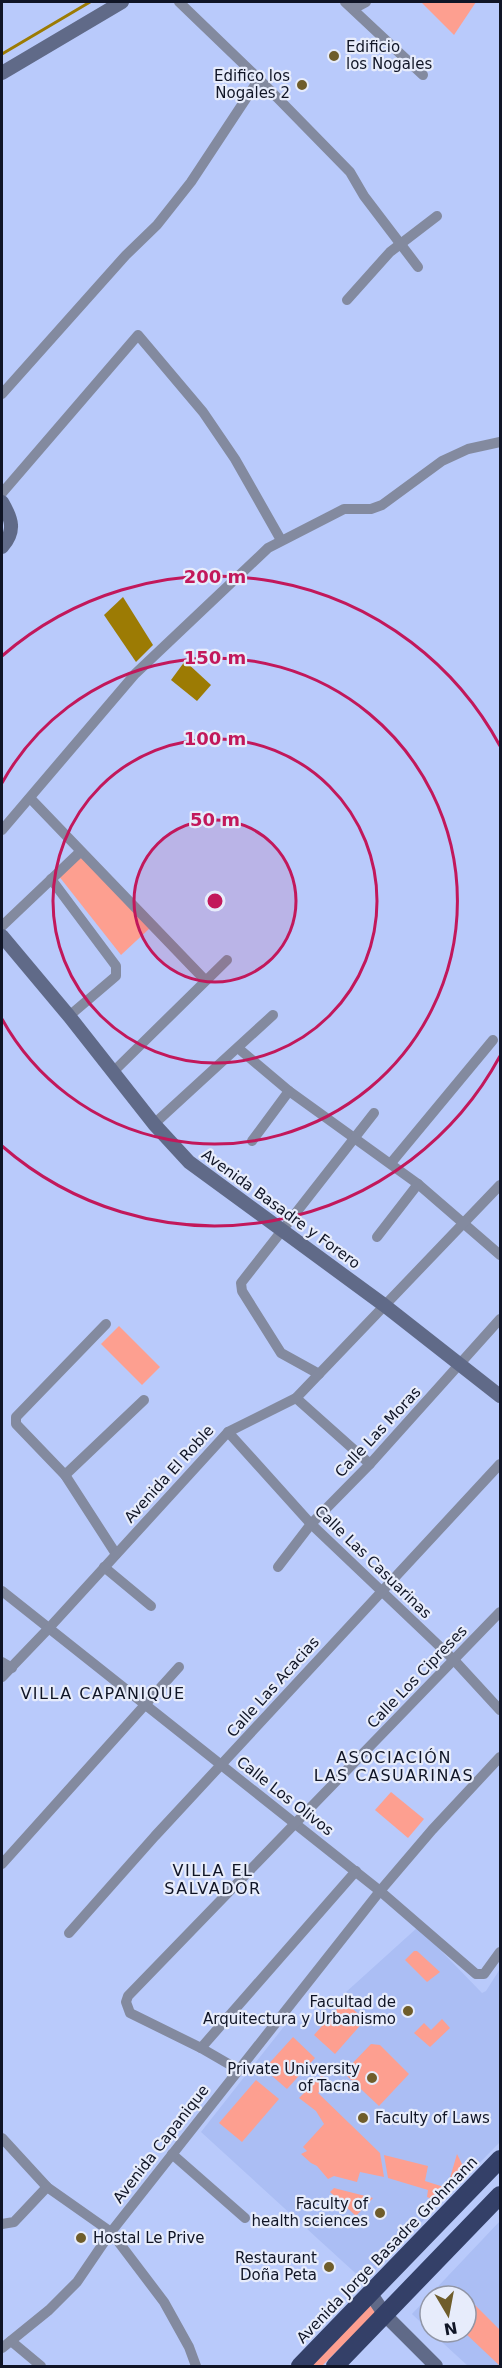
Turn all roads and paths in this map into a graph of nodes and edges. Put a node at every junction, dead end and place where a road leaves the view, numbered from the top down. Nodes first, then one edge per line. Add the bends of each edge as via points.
1 (122, 2) edge
2 (179, 2) edge
3 (366, 2) edge
4 (349, 5) edge
5 (2, 73) edge
6 (423, 75) dead end
7 (260, 79) junction
8 (436, 216) dead end
9 (400, 243) junction
10 (418, 267) dead end
11 (347, 300) dead end
12 (2, 394) edge
13 (501, 442) edge
14 (2, 494) edge
15 (2, 502) edge
16 (282, 540) junction
17 (2, 547) edge
18 (30, 798) junction
19 (2, 830) edge
20 (80, 852) junction
21 (51, 879) junction
22 (2, 926) edge
23 (2, 936) edge
24 (228, 960) dead end
25 (205, 980) junction
26 (273, 1015) dead end
27 (69, 1016) junction
28 (493, 1040) dead end
29 (238, 1048) junction
30 (113, 1072) junction
31 (289, 1091) junction
32 (374, 1113) dead end
33 (154, 1124) junction
34 (355, 1138) junction
35 (252, 1141) dead end
36 (391, 1163) junction
37 (418, 1184) junction
38 (501, 1185) edge
39 (464, 1224) junction
40 (282, 1231) junction
41 (377, 1237) dead end
42 (501, 1255) edge
43 (384, 1305) junction
44 (501, 1319) edge
45 (106, 1324) dead end
46 (460, 1365) junction
47 (319, 1374) junction
48 (501, 1396) edge
49 (296, 1398) junction
50 (144, 1400) dead end
51 (228, 1431) junction
52 (370, 1464) junction
53 (501, 1464) edge
54 (64, 1475) junction
55 (311, 1524) junction
56 (116, 1554) junction
57 (104, 1567) junction
58 (278, 1567) dead end
59 (2, 1591) edge
60 (381, 1591) junction
61 (151, 1606) dead end
62 (501, 1612) edge
63 (49, 1628) junction
64 (454, 1660) junction
65 (2, 1662) edge
66 (179, 1667) dead end
67 (12, 1668) junction
68 (2, 1677) edge
69 (145, 1704) junction
70 (501, 1710) edge
71 (501, 1757) edge
72 (222, 1765) junction
73 (295, 1823) junction
74 (2, 1864) edge
75 (356, 1871) junction
76 (381, 1891) junction
77 (69, 1933) dead end
78 (501, 1952) edge
79 (201, 2048) junction
80 (239, 2070) junction
81 (2, 2139) edge
82 (172, 2154) junction
83 (501, 2159) edge
84 (47, 2187) junction
85 (501, 2195) edge
86 (245, 2218) dead end
87 (2, 2224) edge
88 (111, 2232) junction
89 (371, 2294) junction
90 (385, 2315) junction
91 (11, 2340) junction
92 (2, 2348) edge
93 (40, 2367) edge
94 (196, 2367) edge
95 (300, 2367) edge
96 (335, 2367) edge
97 (436, 2367) edge

1 - 5 street
2 - 7 street
3 - 4 street
4 - 6 street
7 - 9 street via 350,172
7 - 12 street via 191,183 157,225
8 - 9 street
9 - 10 street
9 - 11 street
13 - 16 street via 468,449 442,461 382,505 344,509
14 - 16 street via 138,335 202,411
15 - 17 street via 12,523 12,532
16 - 18 street via 268,548 135,674
18 - 19 street
18 - 20 street
20 - 21 street
20 - 25 street
21 - 22 street
21 - 27 street via 116,966 116,976
23 - 27 street, Avenida Basadre y Forero
24 - 25 street
25 - 30 street
26 - 29 street
27 - 30 street, Avenida Basadre y Forero
28 - 36 street
29 - 31 street
29 - 33 street
30 - 33 street, Avenida Basadre y Forero
31 - 34 street
31 - 35 street
32 - 34 street
33 - 40 street, Avenida Basadre y Forero via 189,1162
34 - 36 street
34 - 40 street
36 - 37 street
37 - 39 street
37 - 41 street
38 - 39 street, Avenida El Roble
39 - 42 street
39 - 43 street, Avenida El Roble
40 - 43 street, Avenida Basadre y Forero
40 - 47 street via 243,1280 242,1291 281,1353
43 - 46 street, Avenida Basadre y Forero
43 - 47 street, Avenida El Roble
44 - 46 street, Calle Las Moras
45 - 54 street via 16,1417 21,1431
46 - 48 street, Avenida Basadre y Forero
46 - 52 street, Calle Las Moras
47 - 49 street, Avenida El Roble
49 - 51 street, Avenida El Roble
49 - 52 street
50 - 54 street
51 - 55 street, Calle Las Casuarinas
51 - 56 street, Avenida El Roble
52 - 55 street, Calle Las Moras
53 - 60 street, Calle Las Acacias
54 - 56 street
55 - 58 street, Calle Las Moras
55 - 60 street, Calle Las Casuarinas
56 - 57 street, Avenida El Roble
57 - 61 street
57 - 63 street, Avenida El Roble
59 - 63 street, Calle Los Olivos
60 - 64 street, Calle Las Casuarinas
60 - 72 street, Calle Las Acacias
62 - 64 street, Calle Los Cipreses
63 - 67 street, Avenida El Roble
63 - 69 street, Calle Los Olivos
64 - 70 street, Calle Las Casuarinas
64 - 73 street, Calle Los Cipreses
65 - 67 street
66 - 69 street
67 - 68 street, Avenida El Roble
69 - 72 street, Calle Los Olivos
69 - 74 street
71 - 76 street, Avenida Capanique
72 - 73 street, Calle Los Olivos
72 - 77 street, Calle Las Acacias
73 - 75 street, Calle Los Olivos
73 - 79 street, Calle Los Cipreses via 128,1996 130,2013
75 - 76 street, Calle Los Olivos
75 - 79 street
76 - 78 street, Calle Los Olivos via 476,1974 484,1974
76 - 80 street, Avenida Capanique
79 - 80 street
80 - 82 street, Avenida Capanique
81 - 84 street
82 - 86 street
82 - 88 street, Avenida Capanique
83 - 89 highway, Avenida Jorge Basadre Grohmann
84 - 87 street via 14,2222
84 - 88 street
85 - 90 highway
88 - 91 street, Avenida Capanique via 77,2282
88 - 94 street via 164,2302
89 - 90 street
89 - 95 highway, Avenida Jorge Basadre Grohmann
90 - 96 highway
90 - 97 street
91 - 92 street, Avenida Capanique
91 - 93 street

